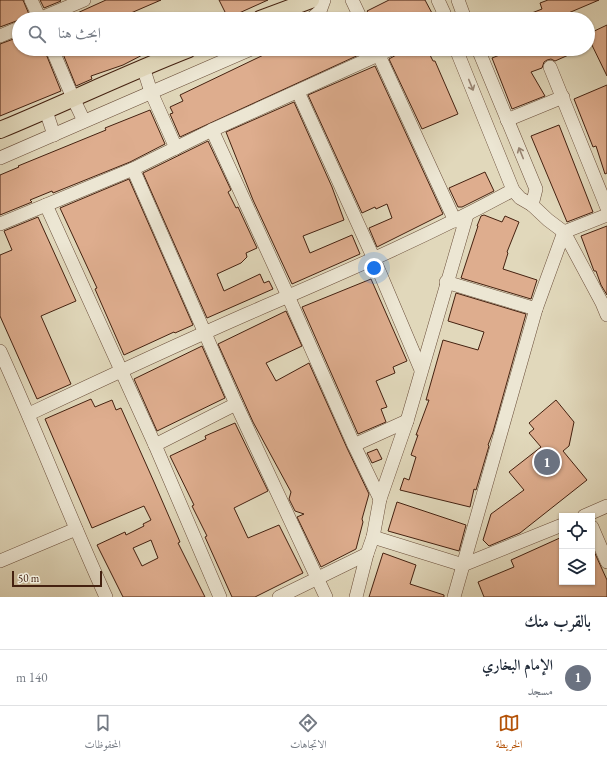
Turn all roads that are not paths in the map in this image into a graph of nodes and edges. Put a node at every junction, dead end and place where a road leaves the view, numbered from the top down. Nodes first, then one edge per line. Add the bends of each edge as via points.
1 (31, 0) edge
2 (84, 0) edge
3 (311, 0) edge
4 (324, 0) edge
5 (352, 0) edge
6 (438, 0) edge
7 (36, 12) edge
8 (56, 12) edge
9 (279, 12) edge
10 (320, 12) edge
11 (358, 12) edge
12 (444, 12) edge
13 (12, 31) edge
14 (0, 36) edge
15 (55, 56) edge
16 (171, 56) edge
17 (233, 56) edge
18 (369, 56) edge
19 (379, 56) edge
20 (459, 56) edge
21 (481, 56) edge
22 (143, 67) junction
23 (550, 67) dead end
24 (151, 92) junction
25 (298, 92) junction
26 (563, 97) junction
27 (73, 98) junction
28 (46, 111) junction
29 (507, 120) junction
30 (84, 121) junction
31 (0, 130) edge
32 (212, 130) junction
33 (54, 135) junction
34 (176, 148) junction
35 (0, 158) edge
36 (133, 169) junction
37 (513, 190) junction
38 (46, 205) junction
39 (532, 205) junction
40 (607, 208) edge
41 (607, 215) edge
42 (461, 218) junction
43 (0, 224) edge
44 (564, 232) junction
45 (374, 259) junction
46 (446, 282) junction
47 (288, 296) junction
48 (605, 302) edge
49 (536, 309) junction
50 (607, 315) edge
51 (205, 332) junction
52 (0, 351) edge
53 (421, 370) junction
54 (121, 371) junction
55 (236, 404) junction
56 (29, 414) junction
57 (406, 421) junction
58 (354, 445) junction
59 (155, 446) junction
60 (380, 499) junction
61 (607, 506) edge
62 (595, 513) edge
63 (559, 526) edge
64 (76, 529) junction
65 (595, 536) edge
66 (373, 537) junction
67 (367, 554) junction
68 (0, 561) edge
69 (607, 562) edge
70 (463, 565) junction
71 (318, 579) junction
72 (106, 597) edge
73 (220, 597) edge
74 (279, 597) edge
75 (326, 597) edge
76 (356, 597) edge
77 (454, 597) edge

1 - 7 street
2 - 8 street
3 - 9 main road
4 - 10 street
5 - 11 street
6 - 12 street
13 - 14 street
15 - 27 street
16 - 22 main road
17 - 24 street
18 - 25 street
19 - 42 street
20 -> 37 street
21 - 29 street
22 - 24 street
22 - 27 main road
23 - 26 street
24 - 30 street
24 - 34 street
25 - 32 street
25 - 45 street
26 - 29 street
26 - 40 street
27 - 28 main road
27 - 30 street
28 - 31 main road
28 - 33 street
39 -> 29 street via 536,189
30 - 33 street
32 - 34 street
32 - 47 street
33 - 35 street
34 - 36 street
36 - 38 street
36 - 51 street
37 - 39 street
37 - 42 street
38 - 43 street
38 - 54 street
39 - 44 street
41 - 44 street
42 - 45 street
42 - 46 street
44 - 48 street
44 - 49 street
45 - 47 street
45 - 53 street
46 - 49 street
46 - 53 street
47 - 51 street
47 - 58 street
48 - 50 street
49 - 70 street
51 - 54 street
51 - 55 street
52 - 56 street
53 - 57 street
54 - 56 street
54 - 59 street
55 - 59 street
55 - 71 street
56 - 64 street
57 - 58 street
57 - 60 street
58 - 60 street
59 - 73 street
60 - 66 street
61 - 62 street
63 - 70 street
64 - 68 street
64 - 72 street
65 - 69 street
66 - 67 street
66 - 70 street
67 - 71 street
67 - 76 street
70 - 77 street
71 - 74 street
71 - 75 street

